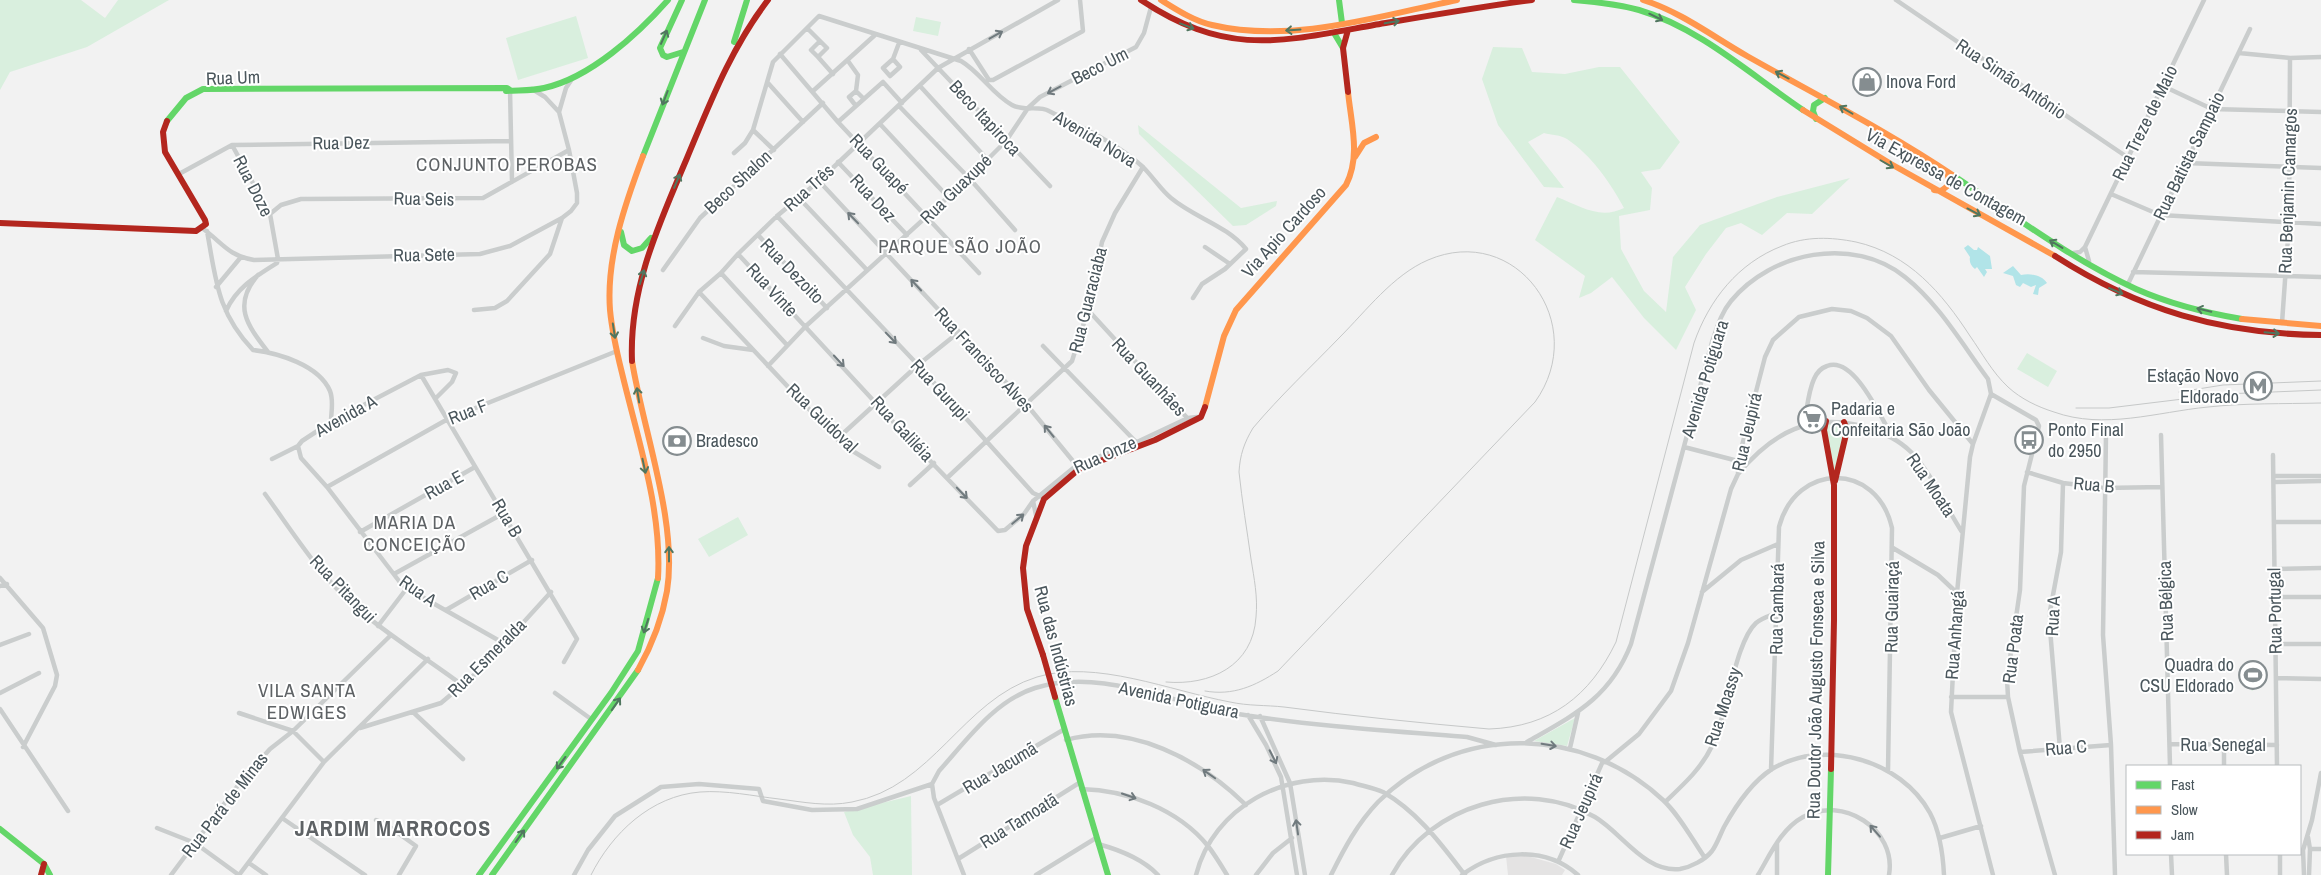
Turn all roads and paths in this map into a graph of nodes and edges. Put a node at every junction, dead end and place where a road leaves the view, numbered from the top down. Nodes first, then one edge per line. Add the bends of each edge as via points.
1 (668, 0) edge
2 (682, 0) edge
3 (701, 0) edge
4 (705, 0) edge
5 (747, 0) edge
6 (768, 0) edge
7 (1058, 0) edge
8 (1080, 0) edge
9 (1161, 0) edge
10 (1339, 0) edge
11 (1457, 0) edge
12 (1532, 0) edge
13 (1574, 0) edge
14 (1643, 0) edge
15 (1896, 0) edge
16 (2204, 0) edge
17 (1146, 3) edge
18 (696, 20) junction
19 (1342, 23) junction
20 (807, 28) junction
21 (2250, 29) dead end
22 (1348, 30) junction
23 (1334, 33) junction
24 (874, 35) junction
25 (820, 41) junction
26 (898, 43) junction
27 (1343, 48) junction
28 (920, 49) junction
29 (969, 49) junction
30 (683, 52) junction
31 (2239, 53) junction
32 (780, 54) junction
33 (818, 57) junction
34 (2321, 57) edge
35 (2290, 58) junction
36 (728, 59) junction
37 (893, 59) junction
38 (953, 59) junction
39 (848, 61) junction
40 (938, 68) junction
41 (833, 74) junction
42 (890, 76) junction
43 (575, 77) junction
44 (768, 82) junction
45 (883, 82) junction
46 (920, 86) junction
47 (2163, 86) junction
48 (531, 88) junction
49 (510, 90) junction
50 (813, 91) junction
51 (856, 91) junction
52 (1826, 98) junction
53 (864, 99) junction
54 (823, 103) junction
55 (901, 104) junction
56 (856, 106) junction
57 (1028, 108) junction
58 (2212, 109) junction
59 (2291, 111) junction
60 (560, 112) junction
61 (2321, 112) edge
62 (1816, 119) junction
63 (802, 122) junction
64 (838, 122) junction
65 (880, 124) junction
66 (753, 130) junction
67 (1376, 137) dead end
68 (510, 141) junction
69 (1006, 141) junction
70 (859, 143) junction
71 (232, 145) junction
72 (569, 150) junction
73 (774, 150) junction
74 (734, 153) dead end
75 (1355, 157) junction
76 (2127, 157) junction
77 (987, 159) junction
78 (838, 162) junction
79 (2186, 163) junction
80 (2289, 166) junction
81 (1143, 167) junction
82 (2321, 168) edge
83 (1947, 172) junction
84 (179, 174) junction
85 (969, 178) junction
86 (819, 180) junction
87 (512, 182) junction
88 (1050, 186) dead end
89 (1931, 189) junction
90 (2111, 194) junction
91 (948, 197) junction
92 (799, 198) junction
93 (270, 214) junction
94 (2160, 215) junction
95 (777, 216) junction
96 (928, 216) junction
97 (562, 218) junction
98 (0, 223) edge
99 (622, 224) junction
100 (2289, 224) junction
101 (2321, 224) edge
102 (658, 226) junction
103 (205, 230) junction
104 (1015, 230) dead end
105 (758, 235) junction
106 (907, 235) junction
107 (1205, 247) dead end
108 (2085, 247) junction
109 (887, 253) junction
110 (738, 254) junction
111 (2072, 254) junction
112 (241, 257) junction
113 (278, 259) junction
114 (1230, 264) junction
115 (2091, 265) junction
116 (663, 270) dead end
117 (867, 270) junction
118 (979, 272) dead end
119 (2133, 272) junction
120 (721, 273) junction
121 (258, 275) junction
122 (2286, 275) junction
123 (2321, 277) edge
124 (2128, 284) junction
125 (216, 287) junction
126 (846, 290) junction
127 (698, 292) junction
128 (1193, 298) dead end
129 (827, 308) junction
130 (474, 310) dead end
131 (1088, 310) junction
132 (225, 311) junction
133 (2282, 324) junction
134 (675, 326) dead end
135 (806, 326) junction
136 (2321, 326) edge
137 (959, 332) junction
138 (2321, 335) edge
139 (703, 338) dead end
140 (787, 345) junction
141 (1043, 346) dead end
142 (753, 350) junction
143 (617, 351) junction
144 (268, 352) junction
145 (918, 365) junction
146 (768, 366) junction
147 (1066, 367) junction
148 (421, 375) junction
149 (1991, 394) junction
150 (436, 398) junction
151 (877, 402) junction
152 (1027, 404) junction
153 (448, 419) junction
154 (1189, 420) junction
155 (1826, 421) junction
156 (331, 422) junction
157 (1844, 422) junction
158 (1804, 424) junction
159 (2106, 435) dead end
160 (2161, 435) dead end
161 (1893, 438) junction
162 (837, 439) junction
163 (987, 441) junction
164 (1138, 444) junction
165 (1973, 444) junction
166 (298, 446) junction
167 (1684, 447) junction
168 (2273, 455) dead end
169 (272, 459) dead end
170 (1738, 461) junction
171 (934, 464) junction
172 (475, 467) junction
173 (879, 467) dead end
174 (1078, 467) junction
175 (2027, 472) junction
176 (1738, 474) junction
177 (2274, 476) junction
178 (2321, 476) edge
179 (947, 478) junction
180 (1834, 478) junction
181 (2321, 481) edge
182 (2274, 482) junction
183 (2063, 483) junction
184 (910, 484) dead end
185 (327, 487) junction
186 (2162, 487) junction
187 (2104, 488) junction
188 (1033, 493) junction
189 (265, 494) dead end
190 (1042, 497) junction
191 (1033, 501) junction
192 (504, 513) junction
193 (1036, 516) junction
194 (2275, 522) junction
195 (2321, 522) edge
196 (360, 532) junction
197 (1962, 532) junction
198 (1778, 544) junction
199 (1893, 548) junction
200 (532, 560) junction
201 (2321, 568) edge
202 (2275, 569) junction
203 (394, 574) junction
204 (0, 578) edge
205 (7, 584) junction
206 (0, 586) edge
207 (406, 588) junction
208 (551, 592) junction
209 (1702, 592) junction
210 (1957, 593) junction
211 (2321, 596) edge
212 (2275, 598) junction
213 (446, 610) junction
214 (1777, 613) junction
215 (378, 626) junction
216 (29, 634) dead end
217 (391, 635) junction
218 (505, 644) junction
219 (2276, 644) junction
220 (2321, 644) edge
221 (0, 645) edge
222 (428, 659) junction
223 (564, 662) dead end
224 (39, 673) dead end
225 (2276, 678) junction
226 (2321, 679) edge
227 (462, 685) junction
228 (0, 693) edge
229 (555, 693) dead end
230 (1951, 697) junction
231 (2008, 697) junction
232 (0, 709) edge
233 (413, 712) junction
234 (239, 713) dead end
235 (1578, 713) junction
236 (1248, 715) junction
237 (1260, 716) junction
238 (592, 720) junction
239 (358, 729) junction
240 (1063, 730) junction
241 (293, 731) junction
242 (1467, 737) junction
243 (1066, 740) junction
244 (1527, 742) junction
245 (2170, 744) junction
246 (1496, 745) junction
247 (2111, 745) junction
248 (2224, 745) junction
249 (2277, 745) junction
250 (23, 747) junction
251 (1570, 748) junction
252 (2060, 749) junction
253 (1472, 750) junction
254 (2020, 752) junction
255 (1832, 754) junction
256 (463, 758) dead end
257 (1604, 761) junction
258 (324, 762) junction
259 (2170, 765) edge
260 (2224, 765) edge
261 (2277, 765) edge
262 (1772, 770) junction
263 (1888, 771) junction
264 (2321, 773) edge
265 (1290, 783) junction
266 (932, 784) junction
267 (1283, 785) junction
268 (1080, 786) junction
269 (1387, 795) junction
270 (1665, 802) junction
271 (937, 805) junction
272 (1246, 805) junction
273 (1829, 810) junction
274 (1581, 811) junction
275 (68, 812) dead end
276 (282, 818) junction
277 (376, 820) dead end
278 (1981, 826) junction
279 (157, 828) dead end
280 (0, 829) edge
281 (1430, 831) junction
282 (2308, 836) junction
283 (1292, 838) junction
284 (1940, 838) junction
285 (1097, 841) junction
286 (195, 842) junction
287 (1777, 842) junction
288 (1208, 846) junction
289 (2310, 849) junction
290 (2321, 849) edge
291 (2303, 850) junction
292 (2172, 855) edge
293 (2226, 855) edge
294 (2280, 855) edge
295 (1705, 858) junction
296 (958, 859) junction
297 (1558, 862) junction
298 (249, 863) junction
299 (44, 864) junction
300 (1679, 869) junction
301 (1464, 874) edge
302 (41, 875) edge
303 (50, 875) edge
304 (171, 875) edge
305 (239, 875) edge
306 (266, 875) edge
307 (365, 875) edge
308 (400, 875) edge
309 (479, 875) edge
310 (492, 875) edge
311 (574, 875) edge
312 (964, 875) edge
313 (1036, 875) edge
314 (1108, 875) edge
315 (1158, 875) edge
316 (1196, 875) edge
317 (1227, 875) edge
318 (1256, 875) edge
319 (1297, 875) edge
320 (1305, 875) edge
321 (1331, 875) edge
322 (1392, 875) edge
323 (1578, 875) edge
324 (1679, 875) edge
325 (1758, 875) edge
326 (1777, 875) edge
327 (1828, 875) edge
328 (1889, 875) edge
329 (1944, 875) edge
330 (1993, 875) edge
331 (2055, 875) edge
332 (2115, 875) edge
333 (2172, 875) edge
334 (2227, 875) edge
335 (2280, 875) edge
336 (2304, 875) edge
337 (2310, 875) edge

1 - 43 main road, Rua Um via 635,34
30 -> 2 main road via 667,57 662,55 660,48
3 - 18 main road
4 - 18 main road
5 - 36 main road
6 - 36 main road
29 -> 7 street, Rua Três
8 - 29 street via 1082,31 993,80 989,80
19 -> 9 main road via 1297,30 1256,31 1214,26 1194,19
10 - 19 main road
11 - 19 main road
22 -> 12 main road
13 -> 62 main road, Via Expressa de Contagem via 1632,8 1694,35
52 -> 14 main road, Via Expressa de Contagem via 1745,55 1699,26
15 - 76 street, Rua Simão Antônio
16 - 47 street, Rua Treze de Maio
17 -> 23 main road via 1178,23 1216,35 1254,41
17 -> 57 street, Beco Um via 1144,33 1136,47 1040,97
18 - 30 main road
20 - 24 street, Avenida Nova via 819,16
20 - 25 street
20 - 32 street
21 - 31 street, Rua Batista Sampaio
22 - 23 main road
22 - 27 main road, Via Apio Cardoso
23 - 27 main road, Via Apio Cardoso
24 - 26 street, Avenida Nova
24 - 39 street
25 - 33 street via 811,50
25 - 33 street via 827,48
26 - 28 street, Avenida Nova
26 - 37 street
27 - 75 main road, Via Apio Cardoso
28 - 38 street, Avenida Nova
28 - 40 street, Beco Itapiroca
29 - 38 street, Rua Três
30 -> 99 main road via 636,175
31 - 35 street
31 - 58 street, Rua Batista Sampaio
32 - 44 street via 771,68
32 - 50 street, Rua Guapé
33 - 41 street
34 - 35 street
35 - 59 street, Rua Benjamin Camargos
102 -> 36 main road
37 - 42 street via 883,68
37 - 42 street via 900,67
38 - 40 street, Rua Três
38 - 57 street, Avenida Nova via 969,66 1011,105
39 - 41 street
39 - 51 street via 858,75
40 - 46 street, Rua Três
40 - 69 street, Beco Itapiroca
41 - 50 street
42 - 45 street
43 - 48 main road, Rua Um via 557,85
43 - 60 street, Rua Sete via 566,88
44 - 63 street
44 - 66 street
45 - 53 street
45 - 55 street
46 - 55 street, Rua Três
46 - 77 street
47 - 58 street
47 - 76 street, Rua Treze de Maio
48 - 49 main road, Rua Um
48 - 60 street
49 - 68 street
49 - 84 main road, Rua Um via 203,91 184,102 172,116 165,136
50 - 54 street, Rua Guapé
51 - 53 street
51 - 56 street via 849,97
52 - 62 main road via 1814,105
83 -> 52 main road, Via Expressa de Contagem
53 - 56 street
54 - 63 street, Beco Shalon
54 - 64 street, Rua Guapé
55 - 65 street, Rua Três
55 - 85 street
56 - 64 street
57 - 69 street, Rua Guaxupé
57 - 81 street, Avenida Nova via 1046,110 1122,151
58 - 59 street
58 - 79 street, Rua Batista Sampaio
59 - 61 street
59 - 80 street, Rua Benjamin Camargos
60 - 72 street, Rua Sete
62 -> 89 main road, Via Expressa de Contagem
63 - 73 street, Beco Shalon
64 - 70 street, Rua Guapé
65 - 70 street, Rua Três
65 - 91 street
66 - 73 street
66 - 74 street
67 - 75 main road via 1364,143
68 - 71 street, Rua Dez
68 - 87 street
69 - 77 street, Rua Guaxupé
69 - 88 street, Beco Itapiroca
70 - 78 street, Rua Três
70 - 96 street, Rua Guapé
71 - 84 street, Rua Dez
71 - 93 street, Rua Doze
72 - 87 street, Rua Seis
72 - 97 street, Rua Sete via 577,198 572,211
73 - 116 street, Beco Shalon via 700,218
75 - 154 main road, Via Apio Cardoso via 1346,186 1227,323 1201,416
76 - 90 street, Rua Treze de Maio
77 - 85 street, Rua Guaxupé
78 - 86 street, Rua Três
78 - 106 street, Rua Dez
79 - 80 street
79 - 94 street, Rua Batista Sampaio
80 - 82 street
80 - 100 street, Rua Benjamin Camargos
81 - 114 street, Avenida Nova via 1172,199 1236,237 1246,249
81 - 131 street, Rua Guaraciaba via 1115,213 1102,242
83 - 89 main road via 1950,180 1946,188 1942,191
111 -> 83 main road, Via Expressa de Contagem
84 - 103 main road, Rua Um via 205,220
85 - 91 street, Rua Guaxupé
85 - 104 street
86 - 92 street, Rua Três
109 -> 86 street, Rua Francisco Alves
87 - 93 street, Rua Seis via 483,198 301,199 286,203
89 -> 138 main road, Via Expressa de Contagem via 2109,289 2141,302 2244,330
90 - 94 street
90 - 108 street, Rua Treze de Maio
91 - 96 street, Rua Guaxupé
92 - 95 street, Rua Três
92 - 117 street
93 - 113 street, Rua Doze
94 - 100 street
94 - 119 street, Rua Batista Sampaio
95 - 105 street, Rua Três
95 - 126 street, Rua Gurupi
96 - 106 street, Rua Guaxupé
96 - 118 street, Rua Guapé
97 - 113 street, Rua Sete via 510,246 480,254
97 - 130 street, Rua Sete via 550,254 507,301 495,308
98 - 103 main road via 185,232
99 - 102 main road via 621,241 626,248 636,252 648,244
99 -> 143 main road via 611,260 610,310
100 - 101 street
100 - 122 street, Rua Benjamin Camargos
310 -> 102 main road via 619,699 648,653 660,622 668,583 669,546 654,465 641,417 632,344 635,306
103 - 112 street via 228,251
103 - 125 street
105 - 110 street, Rua Três
105 - 129 street, Rua Dezoito
106 - 109 street, Rua Guaxupé
107 - 114 street
108 - 111 street
108 - 115 street
109 - 117 street, Rua Guaxupé
137 -> 109 street, Rua Francisco Alves
110 - 120 street, Rua Três
110 - 135 street, Rua Vinte
111 - 115 main road, Via Expressa de Contagem
112 - 113 street, Rua Sete
112 - 125 street
113 - 121 street
114 - 128 street via 1202,284
115 - 124 main road, Via Expressa de Contagem
117 - 126 street, Rua Guaxupé
119 - 122 street
119 - 124 street, Rua Batista Sampaio
120 - 127 street, Rua Três
120 - 140 street
121 - 132 street via 239,290
121 - 144 street via 250,284 244,308 246,320
122 - 123 street
122 - 133 street, Rua Benjamin Camargos
133 -> 124 main road, Via Expressa de Contagem via 2246,320 2174,303
125 - 132 street
126 - 129 street, Rua Guaxupé
126 -> 145 street, Rua Gurupi
127 - 134 street, Rua Três
127 - 142 street, Rua Guidoval
129 - 135 street, Rua Guaxupé
131 - 147 street, Rua Guaraciaba via 1075,354
131 - 154 street, Rua Guanhães
132 - 144 street via 253,350
133 - 136 main road, Via Expressa de Contagem
135 - 140 street, Rua Guaxupé
135 -> 151 street, Rua Galiléia
137 - 145 street
137 - 152 street, Rua Francisco Alves
139 - 142 street via 724,346
140 - 146 street, Rua Guaxupé
141 - 147 street
142 - 146 street, Rua Guidoval
143 - 153 street, Rua F
143 -> 238 main road via 654,508 658,577 638,651
144 - 156 street via 292,359 322,380 330,391
145 - 151 street
145 - 163 street, Rua Gurupi
146 - 162 street, Rua Guidoval
147 - 152 street, Rua Guaraciaba
147 - 164 street
148 - 150 street, Rua B
148 - 150 street, Avenida A via 448,370 456,372 452,382
148 - 156 street, Avenida A
149 - 165 street, Rua Anhangá
149 - 167 street, Avenida Potiguara via 1988,379 1932,302 1904,276 1862,257 1812,255 1781,263 1761,274 1730,302 1712,342
149 - 175 street, Rua Poata via 2036,420 2039,426
150 - 153 street, Rua B
151 - 162 street
151 - 171 street, Rua Galiléia
152 - 163 street, Rua Guaraciaba
174 -> 152 street, Rua Francisco Alves
153 - 172 street, Rua B
153 - 185 street, Rua F
154 - 164 main road, Rua das Indústrias
155 - 157 street, Rua Moata
155 - 158 street, Rua Moata
155 - 180 main road, Rua Doutor João Augusto Fonseca e Silva via 1824,430
156 - 166 street, Avenida A
157 - 161 street, Rua Moata
157 - 180 main road, Rua Doutor João Augusto Fonseca e Silva via 1847,430
158 - 161 street via 1813,380 1818,371 1834,363 1854,374
158 - 176 street, Rua Moata via 1762,448
159 - 187 street
160 - 186 street, Rua Bélgica
161 - 197 street, Rua Moata via 1912,452 1926,471
162 - 173 street, Rua Guidoval
163 - 179 street, Rua Guaraciaba
163 - 188 street, Rua Gurupi
164 - 174 main road, Rua das Indústrias
165 - 170 street, Rua Jeupirá via 1891,336 1867,318 1851,311 1832,310 1799,317 1773,340 1765,357
165 - 197 street, Rua Anhangá
166 - 169 street, Avenida A
166 - 185 street, Rua A via 302,458
167 - 170 street
167 - 235 street, Avenida Potiguara via 1624,662 1605,688
168 - 177 street, Rua Portugal
170 - 176 street, Rua Jeupirá
171 - 179 street, Rua Galiléia
171 - 184 street
172 - 192 street, Rua B
172 - 196 street, Rua E
174 - 190 main road, Rua das Indústrias
175 - 183 street, Rua B
175 - 231 street, Rua Poata via 2020,590 2007,679
176 - 209 street, Rua Jeupirá
177 - 178 street
177 - 182 street, Rua Portugal
179 -> 191 street, Rua Galiléia via 998,531 1005,530 1024,514
180 - 198 street, Rua Cambará via 1809,484 1790,500 1778,527
180 - 199 street, Rua Guairaçá via 1858,483 1879,499 1891,523
180 - 255 main road, Rua Doutor João Augusto Fonseca e Silva
181 - 182 street
182 - 194 street, Rua Portugal
183 - 187 street, Rua B
183 - 252 street, Rua A via 2061,552 2050,611
185 - 196 street, Rua A
186 - 187 street, Rua B
186 - 245 street, Rua Bélgica
187 - 247 street via 2103,635
188 - 190 street, Rua Gurupi
188 - 191 street
189 - 215 street, Rua Pitangui via 323,573
190 - 191 street
190 - 193 main road, Rua das Indústrias
191 - 193 street
192 - 200 street, Rua B
192 - 203 street
193 - 240 main road, Rua das Indústrias, bridge via 1026,546 1023,588
194 - 195 street
194 - 202 street, Rua Portugal
196 - 203 street, Rua A
197 - 210 street, Rua Anhangá
198 - 209 street via 1741,560
198 - 214 street, Rua Cambará
199 - 210 street via 1938,575
199 - 263 street, Rua Guairaçá
200 - 208 street, Rua B
200 - 213 street, Rua C
201 - 202 street
202 - 212 street, Rua Portugal
203 - 207 street, Rua A
204 - 205 street
205 - 206 street
205 - 250 street via 43,628 57,675 55,686
207 - 213 street, Rua A
207 - 215 street
208 - 218 street, Rua Esmeralda
208 - 223 street, Rua B via 577,639
209 - 257 street, Rua Jeupirá via 1671,692 1639,734
210 - 230 street, Rua Anhangá
211 - 212 street
212 - 219 street, Rua Portugal
213 - 218 street, Rua A
214 - 262 street, Rua Cambará
214 - 270 street, Rua Moassy via 1755,624 1746,637 1712,746 1698,768
215 - 217 street, Rua Pitangui
216 - 221 street
217 - 222 street, Rua Pitangui
217 - 241 street, Rua Pará de Minas
218 - 227 street, Rua Esmeralda
219 - 220 street
219 - 225 street, Rua Portugal
222 - 227 street, Rua Pitangui
222 - 239 street
224 - 228 street
225 - 226 street
225 - 249 street, Rua Portugal
227 - 233 street, Rua Esmeralda via 441,703
229 - 238 street
230 - 231 street
230 - 278 street, Rua Anhangá via 1953,726
231 - 254 street, Rua Poata
232 - 250 street
233 - 239 street, Rua Esmeralda
233 - 256 street
234 - 241 street
235 - 244 street, Avenida Potiguara
235 - 251 street
236 - 237 street, Avenida Potiguara
236 - 266 street, Avenida Potiguara via 1122,687 1082,680 1064,681 1034,688 998,708 939,771
236 -> 267 street via 1276,764
237 - 242 street, Avenida Potiguara
237 - 265 street
238 -> 309 main road
239 - 258 street
240 - 243 main road, Rua das Indústrias
240 - 271 street, Rua Jacumã
241 - 258 street
241 - 286 street, Rua Pará de Minas via 270,749 242,780
242 - 246 street, Avenida Potiguara
242 - 253 street
243 - 268 main road, Rua das Indústrias
272 -> 243 street via 1199,767 1160,748 1102,735
244 - 246 street
244 -> 251 street
245 - 248 street, Rua Senegal
245 - 259 street, Rua Bélgica
246 - 253 street
247 - 252 street, Rua C
247 - 332 street
248 - 249 street, Rua Senegal
248 - 260 street
249 - 261 street, Rua Portugal
250 - 275 street
251 - 257 street
252 - 254 street, Rua C
253 - 269 street via 1426,768
254 - 331 street, Rua Poata
255 - 262 street via 1807,757
255 - 263 street via 1867,762
255 - 273 main road, Rua Doutor João Augusto Fonseca e Silva
257 - 270 street via 1638,780
257 - 274 street, Rua Jeupirá
258 - 276 street
262 - 295 street via 1739,803 1713,850
263 - 284 street via 1918,796 1930,812
264 - 282 street
265 - 267 street
265 - 269 street via 1312,779 1338,780
320 -> 265 street
266 - 271 street
266 - 311 street via 857,809 812,810 763,800 759,789 699,784 661,787 615,816 588,850
267 - 272 street
267 - 283 street
268 - 285 main road, Rua das Indústrias
268 -> 288 street, Rua Tamoatã via 1119,793 1162,809
268 - 296 street, Rua Tamoatã
269 - 281 street via 1414,814
269 - 321 street via 1350,838
270 - 295 street
271 - 296 street
272 - 288 street via 1220,827
273 - 287 street via 1802,817
273 - 327 main road, Rua Doutor João Augusto Fonseca e Silva
328 -> 273 street via 1889,854 1872,826 1853,814
274 - 281 street via 1539,800 1499,799 1457,813
274 - 297 street, Rua Jeupirá
274 - 300 street via 1604,823 1655,864
276 - 298 street
276 - 307 street
277 - 308 street via 416,846
278 - 284 street
278 - 330 street, Rua Anhangá
279 - 286 street
280 - 299 main road
281 - 301 street
281 - 322 street via 1414,845
282 - 289 street
282 - 291 street
283 - 318 street via 1273,853
283 - 319 street
284 - 329 street
285 - 313 street
285 - 314 main road, Rua das Indústrias
285 - 315 street via 1134,858
286 - 304 street, Rua Pará de Minas
286 - 305 street
287 - 325 street
287 - 326 street
288 - 316 street
288 - 317 street, Rua Tamoatã
289 - 290 street
289 - 291 street
289 - 337 street
291 - 336 street
292 - 333 street
293 - 334 street
294 - 335 street
295 - 300 street
296 - 312 street
297 - 301 street via 1513,853 1485,861
297 - 323 street
298 - 305 street
298 - 306 street
299 - 302 main road
299 - 303 main road
300 - 324 street

